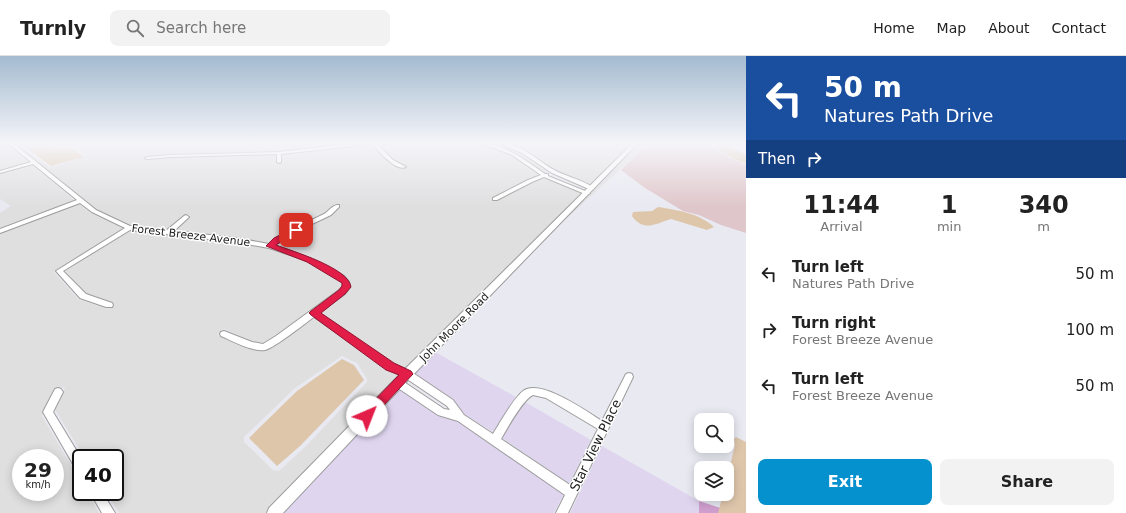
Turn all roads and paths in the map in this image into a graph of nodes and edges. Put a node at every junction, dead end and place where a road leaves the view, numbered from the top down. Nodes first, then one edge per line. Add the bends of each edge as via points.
1 (28, 164) edge
2 (35, 164) edge
3 (398, 164) edge
4 (529, 164) edge
5 (542, 164) edge
6 (615, 164) edge
7 (404, 167) dead end
8 (0, 172) edge
9 (554, 172) junction
10 (545, 176) junction
11 (589, 191) junction
12 (495, 199) dead end
13 (80, 201) junction
14 (337, 206) dead end
15 (186, 217) dead end
16 (129, 228) junction
17 (0, 231) edge
18 (168, 233) junction
19 (270, 246) junction
20 (109, 305) dead end
21 (314, 313) junction
22 (224, 334) dead end
23 (407, 374) junction
24 (629, 377) dead end
25 (398, 383) junction
26 (58, 392) dead end
27 (438, 395) junction
28 (429, 404) junction
29 (461, 418) junction
30 (604, 427) junction
31 (495, 440) junction
32 (72, 451) edge
33 (572, 493) junction
34 (102, 501) edge
35 (109, 513) edge
36 (274, 513) edge
37 (562, 513) edge

1 - 8 street
2 - 13 street, Forest Breeze Avenue
3 - 7 street
4 - 10 street
5 - 9 street
6 - 11 street, John Moore Road
9 - 10 street
9 - 11 street
10 - 11 street
10 - 12 street via 530,180
11 - 23 street, John Moore Road
13 - 16 street, Forest Breeze Avenue via 94,211
13 - 17 street
14 - 19 street via 327,216 313,221
15 - 18 street
16 - 18 street, Forest Breeze Avenue
16 - 20 street via 60,271 83,296
18 - 19 street, Forest Breeze Avenue
19 - 21 street, Forest Breeze Avenue via 310,260 346,282 342,292
21 - 22 street, Forest Breeze Avenue via 264,347 251,345
21 - 23 street via 390,366
23 - 25 street, John Moore Road
23 - 27 street
24 - 30 street, Star View Place
25 - 28 street
25 - 36 street, John Moore Road
26 - 32 street via 48,412
27 - 28 street
27 - 29 street via 450,403
28 - 29 street via 441,412
29 - 31 street
30 - 31 street via 548,394 533,391 526,393 521,399
30 - 33 street, Star View Place
31 - 33 street
33 - 37 street, Star View Place
34 - 35 street

